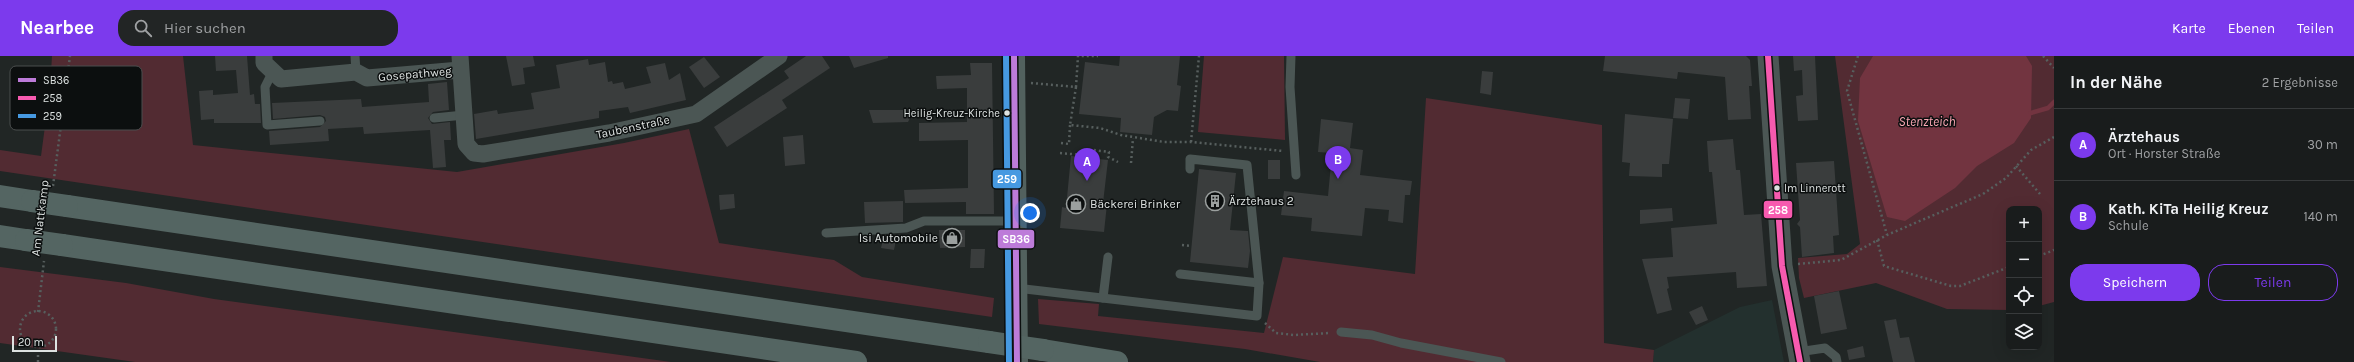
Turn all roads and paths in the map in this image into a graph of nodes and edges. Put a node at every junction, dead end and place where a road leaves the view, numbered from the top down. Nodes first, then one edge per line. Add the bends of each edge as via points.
1 (70, 56) edge
2 (264, 56) edge
3 (779, 56) edge
4 (1014, 56) edge
5 (1098, 56) edge
6 (1199, 56) edge
7 (1291, 56) edge
8 (1768, 56) edge
9 (1858, 56) edge
10 (2043, 56) edge
11 (460, 63) edge
12 (356, 64) edge
13 (69, 66) edge
14 (2054, 68) edge
15 (273, 71) junction
16 (1014, 82) junction
17 (1076, 86) junction
18 (464, 115) junction
19 (434, 118) dead end
20 (320, 121) dead end
21 (1070, 125) junction
22 (61, 130) edge
23 (1133, 138) junction
24 (2054, 138) edge
25 (1191, 142) junction
26 (1062, 143) dead end
27 (1060, 152) dead end
28 (1294, 152) junction
29 (1118, 162) dead end
30 (1131, 163) dead end
31 (2016, 166) junction
32 (1190, 169) dead end
33 (1296, 175) dead end
34 (53, 189) dead end
35 (2040, 194) dead end
36 (0, 196) edge
37 (1015, 221) junction
38 (826, 233) dead end
39 (1887, 235) junction
40 (0, 236) edge
41 (1877, 240) junction
42 (1182, 245) dead end
43 (1191, 246) dead end
44 (2054, 250) edge
45 (2042, 255) edge
46 (1108, 257) dead end
47 (44, 259) dead end
48 (1782, 266) junction
49 (2006, 268) edge
50 (1180, 274) dead end
51 (1259, 283) junction
52 (1016, 288) junction
53 (1103, 298) junction
54 (38, 312) junction
55 (1257, 316) junction
56 (1342, 332) joint
57 (38, 346) junction
58 (1799, 357) edge
59 (38, 362) edge
60 (856, 362) edge
61 (1017, 362) edge
62 (1117, 362) edge
63 (1501, 362) edge
64 (1837, 362) edge

1 - 13 path, Am Nattkamp
2 - 15 street via 264,63
3 - 18 street, Taubenstraße via 696,114 609,133 483,154 471,151 466,144
4 - 16 main road
5 - 17 path via 1078,56
6 - 25 path
7 - 28 lane
8 - 48 street
9 - 39 path via 1847,90
10 - 14 path
11 - 12 street, Gosepathweg via 367,78
11 - 18 street
12 - 15 street, Gosepathweg via 281,79
15 - 20 lane via 265,87 267,125
16 - 17 path
16 - 37 main road
17 - 21 path
18 - 19 lane
21 - 23 path via 1100,128
21 - 26 path via 1069,144
22 - 34 path, Am Nattkamp
23 - 25 path
23 - 30 path
24 - 31 path via 2031,150
25 - 28 path
27 - 29 path via 1092,156 1093,150 1109,152 1108,158
28 - 33 lane
31 - 35 path
31 - 39 path via 2006,178 1983,194
32 - 51 lane via 1190,159 1247,165
36 - 62 highway, bridge
37 - 38 lane via 924,221 906,228
37 - 52 main road
39 - 41 path
40 - 60 highway, bridge
41 - 48 path via 1841,260
41 - 49 path via 1884,266 1951,286 1960,286
42 - 43 path
44 - 45 path
46 - 53 lane
47 - 54 path, Am Nattkamp
48 - 58 street
50 - 51 lane
51 - 55 lane
52 - 53 lane
52 - 61 main road
53 - 55 lane
54 - 57 path via 24,318 20,325 23,339 28,344
54 - 57 path via 48,314 55,322 57,332 53,340
55 - 56 path via 1276,333 1294,335
56 - 63 lane via 1372,335
57 - 59 path
58 - 64 lane via 1825,348 1836,357

